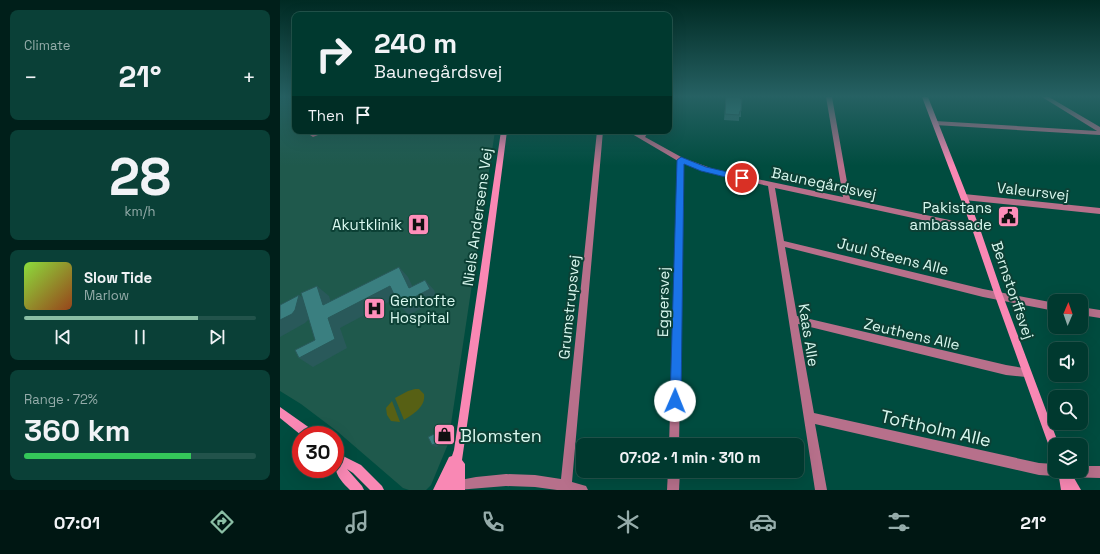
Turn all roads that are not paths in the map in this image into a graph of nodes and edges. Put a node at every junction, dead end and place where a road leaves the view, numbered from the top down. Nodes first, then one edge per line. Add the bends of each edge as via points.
1 (833, 120) edge
2 (933, 120) edge
3 (1083, 120) edge
4 (935, 124) junction
5 (1100, 130) edge
6 (1100, 133) edge
7 (316, 134) edge
8 (504, 134) edge
9 (600, 134) edge
10 (636, 134) edge
11 (644, 134) edge
12 (313, 135) dead end
13 (641, 137) junction
14 (681, 160) junction
15 (771, 185) junction
16 (964, 197) junction
17 (847, 201) junction
18 (1100, 211) edge
19 (975, 226) junction
20 (780, 243) junction
21 (999, 296) junction
22 (1048, 306) edge
23 (1088, 312) edge
24 (1100, 314) edge
25 (793, 319) junction
26 (1026, 372) junction
27 (280, 412) edge
28 (809, 417) junction
29 (298, 426) edge
30 (674, 438) edge
31 (1051, 438) edge
32 (459, 450) junction
33 (344, 462) edge
34 (1048, 470) edge
35 (1088, 472) edge
36 (1100, 472) edge
37 (344, 476) edge
38 (674, 478) edge
39 (566, 486) junction
40 (449, 489) edge
41 (358, 490) edge
42 (378, 490) edge
43 (582, 490) edge
44 (673, 490) edge
45 (821, 490) edge
46 (1067, 490) edge
47 (1075, 490) edge

1 - 17 street
2 - 4 street, Bernstorffsvej
3 - 5 street
4 - 6 street
4 - 16 street, Bernstorffsvej
7 - 12 street
8 - 32 street, Niels Andersens Vej
9 - 39 street, Grumstrupsvej
10 - 13 street, Baunegårdsvej
11 - 13 street
13 - 14 street, Baunegårdsvej
14 - 15 street, Baunegårdsvej via 718,173
14 - 30 street, Eggersvej
15 - 17 street, Baunegårdsvej
15 - 20 street, Kaas Alle
16 - 18 street, Valeursvej
16 - 19 street, Bernstorffsvej
17 - 19 street, Baunegårdsvej
19 - 21 street, Bernstorffsvej
20 - 21 street, Juul Steens Alle
20 - 25 street, Kaas Alle
21 - 22 street, Juul Steens Alle
21 - 26 street, Bernstorffsvej
23 - 24 street
25 - 26 street, Zeuthens Alle via 1006,370
25 - 28 street, Kaas Alle
26 - 31 street, Bernstorffsvej
27 - 29 street
28 - 34 street, Toftholm Alle
28 - 45 street, Kaas Alle
32 - 40 street, Niels Andersens Vej
32 - 40 street
33 - 42 street via 357,469
35 - 36 street
37 - 41 street
38 - 44 street
39 - 40 street via 525,479 490,480
39 - 43 street
46 - 47 street via 1064,471

